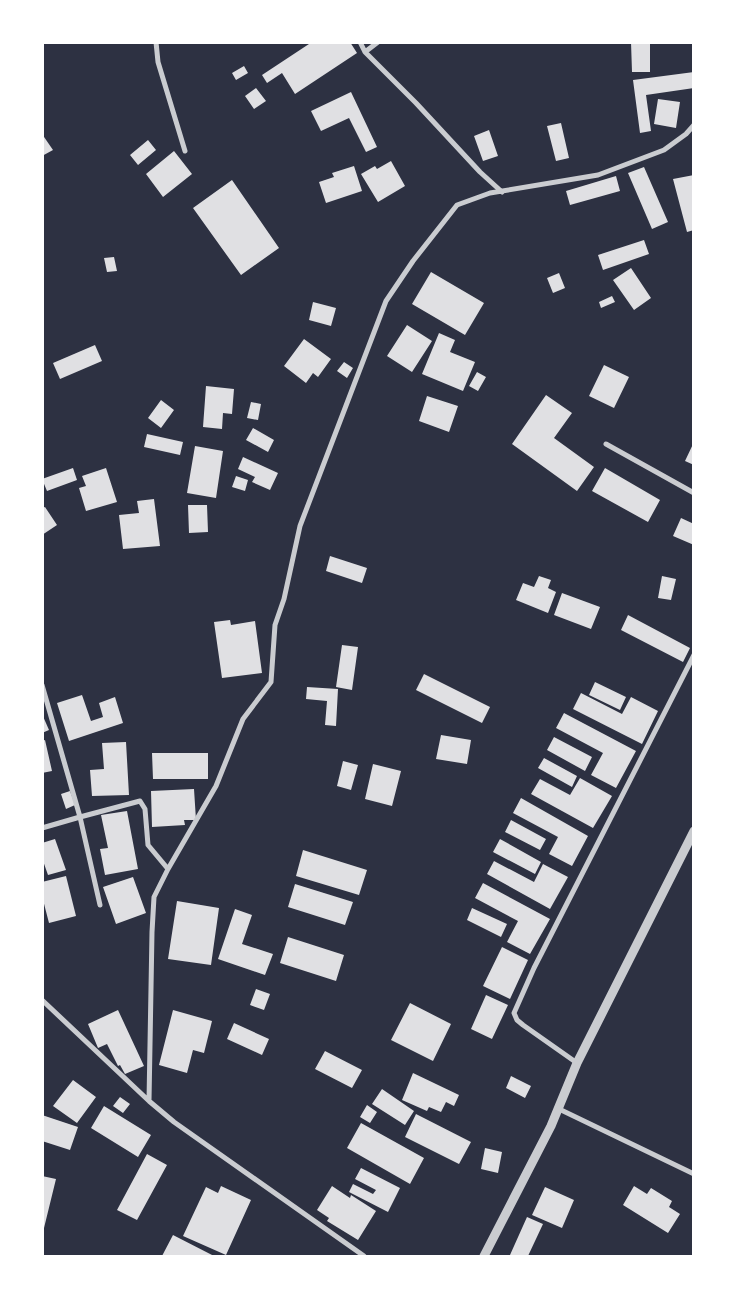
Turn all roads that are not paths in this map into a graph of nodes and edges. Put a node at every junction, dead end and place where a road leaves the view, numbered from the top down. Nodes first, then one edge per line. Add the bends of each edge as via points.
1 (156, 42) edge
2 (360, 42) edge
3 (378, 42) edge
4 (365, 52) junction
5 (694, 125) edge
6 (185, 151) dead end
7 (502, 192) junction
8 (606, 444) dead end
9 (694, 493) edge
10 (694, 655) edge
11 (42, 685) edge
12 (80, 817) junction
13 (42, 828) edge
14 (694, 830) edge
15 (168, 869) junction
16 (100, 905) dead end
17 (42, 1000) edge
18 (577, 1063) junction
19 (149, 1101) junction
20 (559, 1109) junction
21 (694, 1174) edge
22 (364, 1256) edge
23 (484, 1256) edge

1 - 6 street via 158,62
2 - 4 street
3 - 4 street
4 - 7 street
5 - 7 street via 664,150 598,176
7 - 15 street via 457,205 386,301 300,526 275,625 271,682 242,718 216,786
8 - 9 street
10 - 18 street via 514,1013 522,1025
11 - 12 street
12 - 13 street
12 - 15 street via 140,801 145,809 148,845
12 - 16 street
14 - 18 street
15 - 19 street via 154,897
17 - 19 street
18 - 20 street
19 - 22 street
20 - 21 street
20 - 23 street

